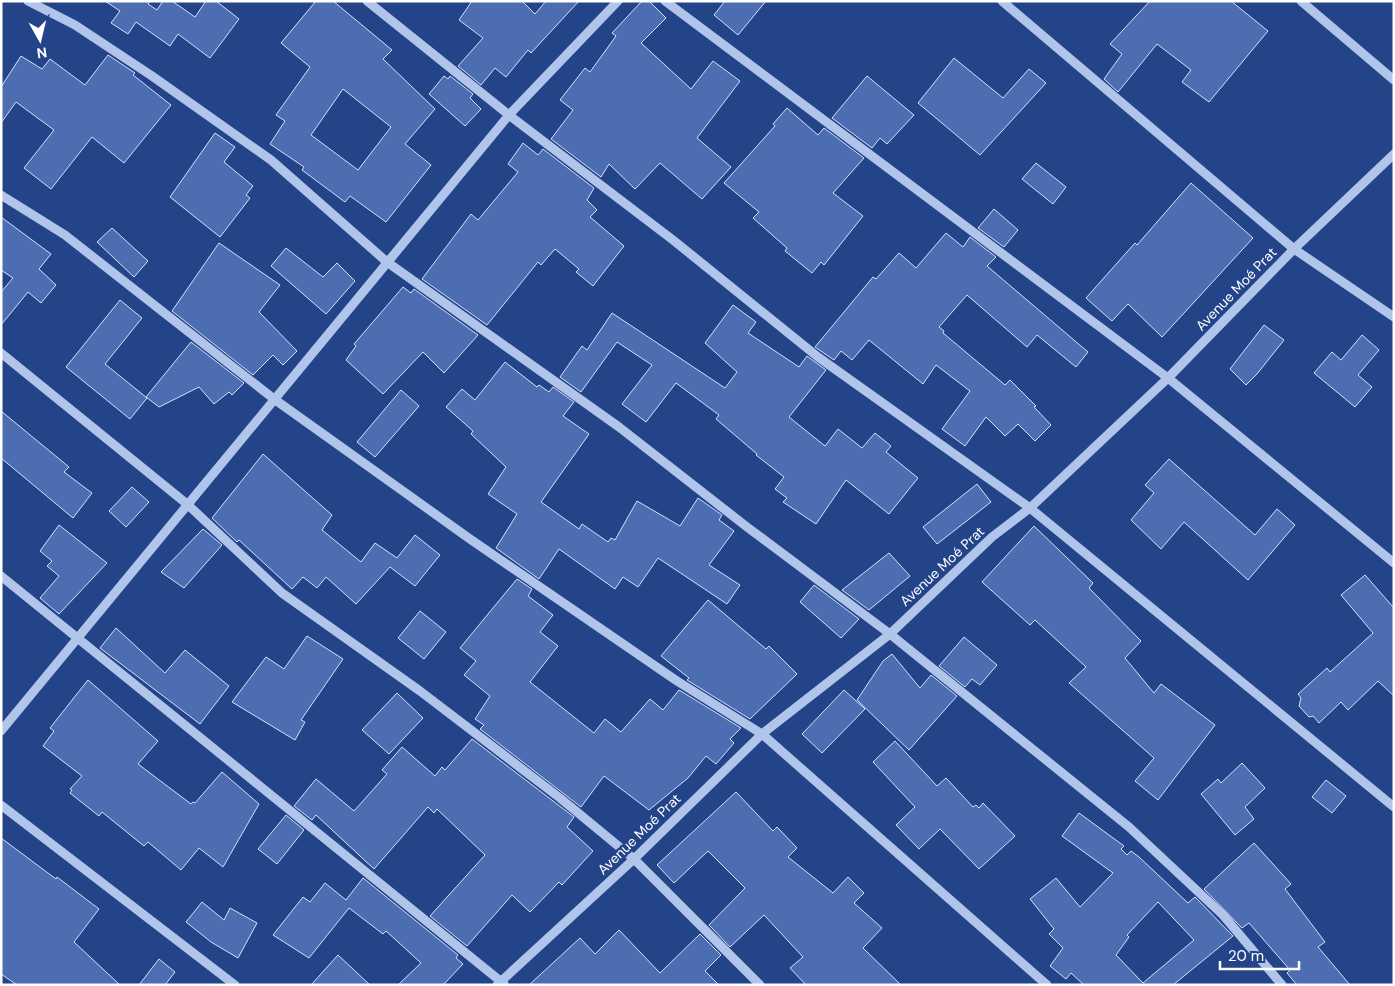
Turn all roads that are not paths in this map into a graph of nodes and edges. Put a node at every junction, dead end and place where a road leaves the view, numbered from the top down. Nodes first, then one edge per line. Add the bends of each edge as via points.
1 (28, 1) edge
2 (368, 1) edge
3 (618, 1) edge
4 (665, 1) edge
5 (1002, 1) edge
6 (1301, 1) edge
7 (1394, 80) edge
8 (509, 115) junction
9 (1394, 154) edge
10 (1, 196) edge
11 (1294, 249) junction
12 (388, 262) junction
13 (1394, 317) edge
14 (1, 353) edge
15 (1168, 378) junction
16 (274, 399) junction
17 (187, 504) junction
18 (1030, 508) junction
19 (1394, 563) edge
20 (1, 576) edge
21 (890, 634) junction
22 (78, 638) junction
23 (1, 731) edge
24 (762, 734) junction
25 (1, 805) edge
26 (1394, 807) edge
27 (634, 860) junction
28 (501, 984) edge
29 (235, 985) edge
30 (760, 985) edge
31 (1047, 985) edge
32 (1282, 985) edge

1 - 12 street via 75,26 152,76 271,160
2 - 8 street
3 - 8 street
4 - 15 street
5 - 11 street
6 - 7 street
8 - 12 street
8 - 18 street via 673,240 818,357
9 - 11 street, Avenue Moé Prat
10 - 16 street via 65,235
11 - 13 street
11 - 15 street, Avenue Moé Prat
12 - 16 street
12 - 21 street via 618,426 747,528
14 - 17 street
15 - 18 street, Avenue Moé Prat
15 - 19 street
16 - 17 street
16 - 24 street via 486,550 677,681
17 - 22 street
17 - 27 street via 282,593 428,696
18 - 21 street, Avenue Moé Prat via 992,537
18 - 26 street
20 - 22 street
21 - 24 street, Avenue Moé Prat
21 - 32 street via 1129,827 1222,915
22 - 23 street
22 - 28 street
24 - 27 street, Avenue Moé Prat
24 - 31 street
25 - 29 street
27 - 28 street, Avenue Moé Prat
27 - 30 street

